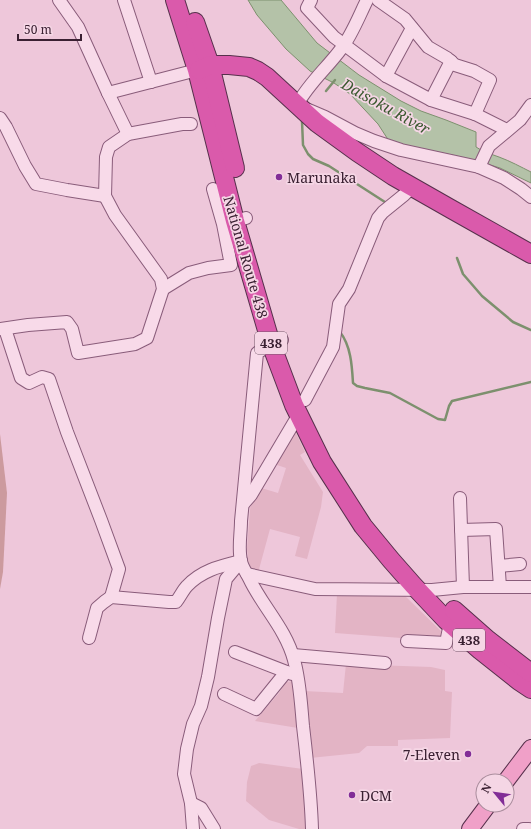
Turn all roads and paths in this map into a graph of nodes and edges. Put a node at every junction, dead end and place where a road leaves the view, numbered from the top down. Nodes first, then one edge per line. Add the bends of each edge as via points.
1 (59, 0) edge
2 (124, 0) edge
3 (175, 0) edge
4 (187, 0) edge
5 (311, 0) edge
6 (368, 0) edge
7 (378, 0) edge
8 (412, 28) junction
9 (343, 47) junction
10 (451, 61) junction
11 (204, 68) junction
12 (386, 76) junction
13 (151, 82) junction
14 (108, 93) junction
15 (431, 100) junction
16 (531, 104) edge
17 (297, 105) junction
18 (475, 114) junction
19 (0, 118) edge
20 (191, 124) dead end
21 (508, 130) junction
22 (128, 134) junction
23 (479, 166) junction
24 (412, 187) junction
25 (213, 189) dead end
26 (105, 196) junction
27 (531, 197) edge
28 (235, 221) junction
29 (531, 254) edge
30 (163, 289) junction
31 (3, 329) edge
32 (277, 342) junction
33 (302, 407) junction
34 (243, 504) junction
35 (464, 505) dead end
36 (461, 530) junction
37 (241, 561) junction
38 (520, 564) dead end
39 (499, 566) junction
40 (247, 574) junction
41 (463, 587) junction
42 (500, 587) junction
43 (531, 587) edge
44 (425, 590) junction
45 (111, 597) junction
46 (450, 623) junction
47 (89, 638) dead end
48 (407, 641) dead end
49 (235, 652) dead end
50 (293, 655) junction
51 (385, 663) dead end
52 (286, 672) junction
53 (531, 673) edge
54 (298, 677) junction
55 (531, 689) edge
56 (224, 694) dead end
57 (531, 748) edge
58 (512, 773) edge
59 (191, 803) junction
60 (483, 813) edge
61 (473, 828) edge
62 (193, 829) edge
63 (214, 829) edge
64 (312, 829) edge
65 (523, 829) edge
66 (529, 829) edge

1 - 14 street via 78,27
2 - 13 street
3 - 11 highway, National Route 438 / 438
4 - 11 highway, National Route 438 / 438
5 - 9 street via 307,8
6 - 9 street
7 - 8 street via 405,19
8 - 10 street via 428,47
8 - 12 street
9 - 12 street
9 - 17 street
10 - 15 street
10 - 18 street via 455,66 474,71 490,80
11 - 13 street
11 - 17 highway via 229,65 249,67 267,77
11 - 28 highway, National Route 438 / 438
12 - 15 street
13 - 14 street
14 - 22 street
15 - 18 street
16 - 21 street via 520,120
17 - 23 street via 374,141 401,150
17 - 24 highway via 356,152
18 - 21 street
19 - 26 street via 36,184
20 - 22 street
21 - 23 street via 489,146
22 - 26 street via 109,147 106,158
23 - 27 street via 521,188
24 - 29 highway
24 - 33 street via 378,218 349,289 339,304 333,347
25 - 28 street
26 - 30 street via 115,215 161,279
28 - 30 street via 231,264 189,273
28 - 32 highway, National Route 438 / 438
30 - 31 street via 147,338 135,344 78,353 72,329 67,322
31 - 45 street via 21,378 29,383 42,377 49,379 119,569
32 - 33 highway, National Route 438 / 438 via 294,405
32 - 34 street via 257,353
33 - 34 street
33 - 44 highway, National Route 438 / 438 via 322,462 363,526 391,560
34 - 37 street
35 - 36 street
36 - 39 street via 496,530
36 - 41 street
37 - 40 street
37 - 45 street via 202,574 186,586 176,602
37 - 59 street via 226,579 208,677 189,742 184,774
38 - 39 street
39 - 42 street
40 - 44 street via 315,589
40 - 50 street via 252,586 278,624
41 - 42 street
41 - 44 street
42 - 43 street
44 - 46 highway, National Route 438 / 438
44 - 53 highway, National Route 438 / 438
45 - 47 street via 97,608
46 - 48 street via 446,643
46 - 55 highway, National Route 438 / 438
49 - 52 street
50 - 51 street
50 - 54 street
52 - 54 street
52 - 56 street via 256,709
54 - 64 street
57 - 58 main road
59 - 62 street
59 - 63 street via 201,808
60 - 61 main road
65 - 66 street

